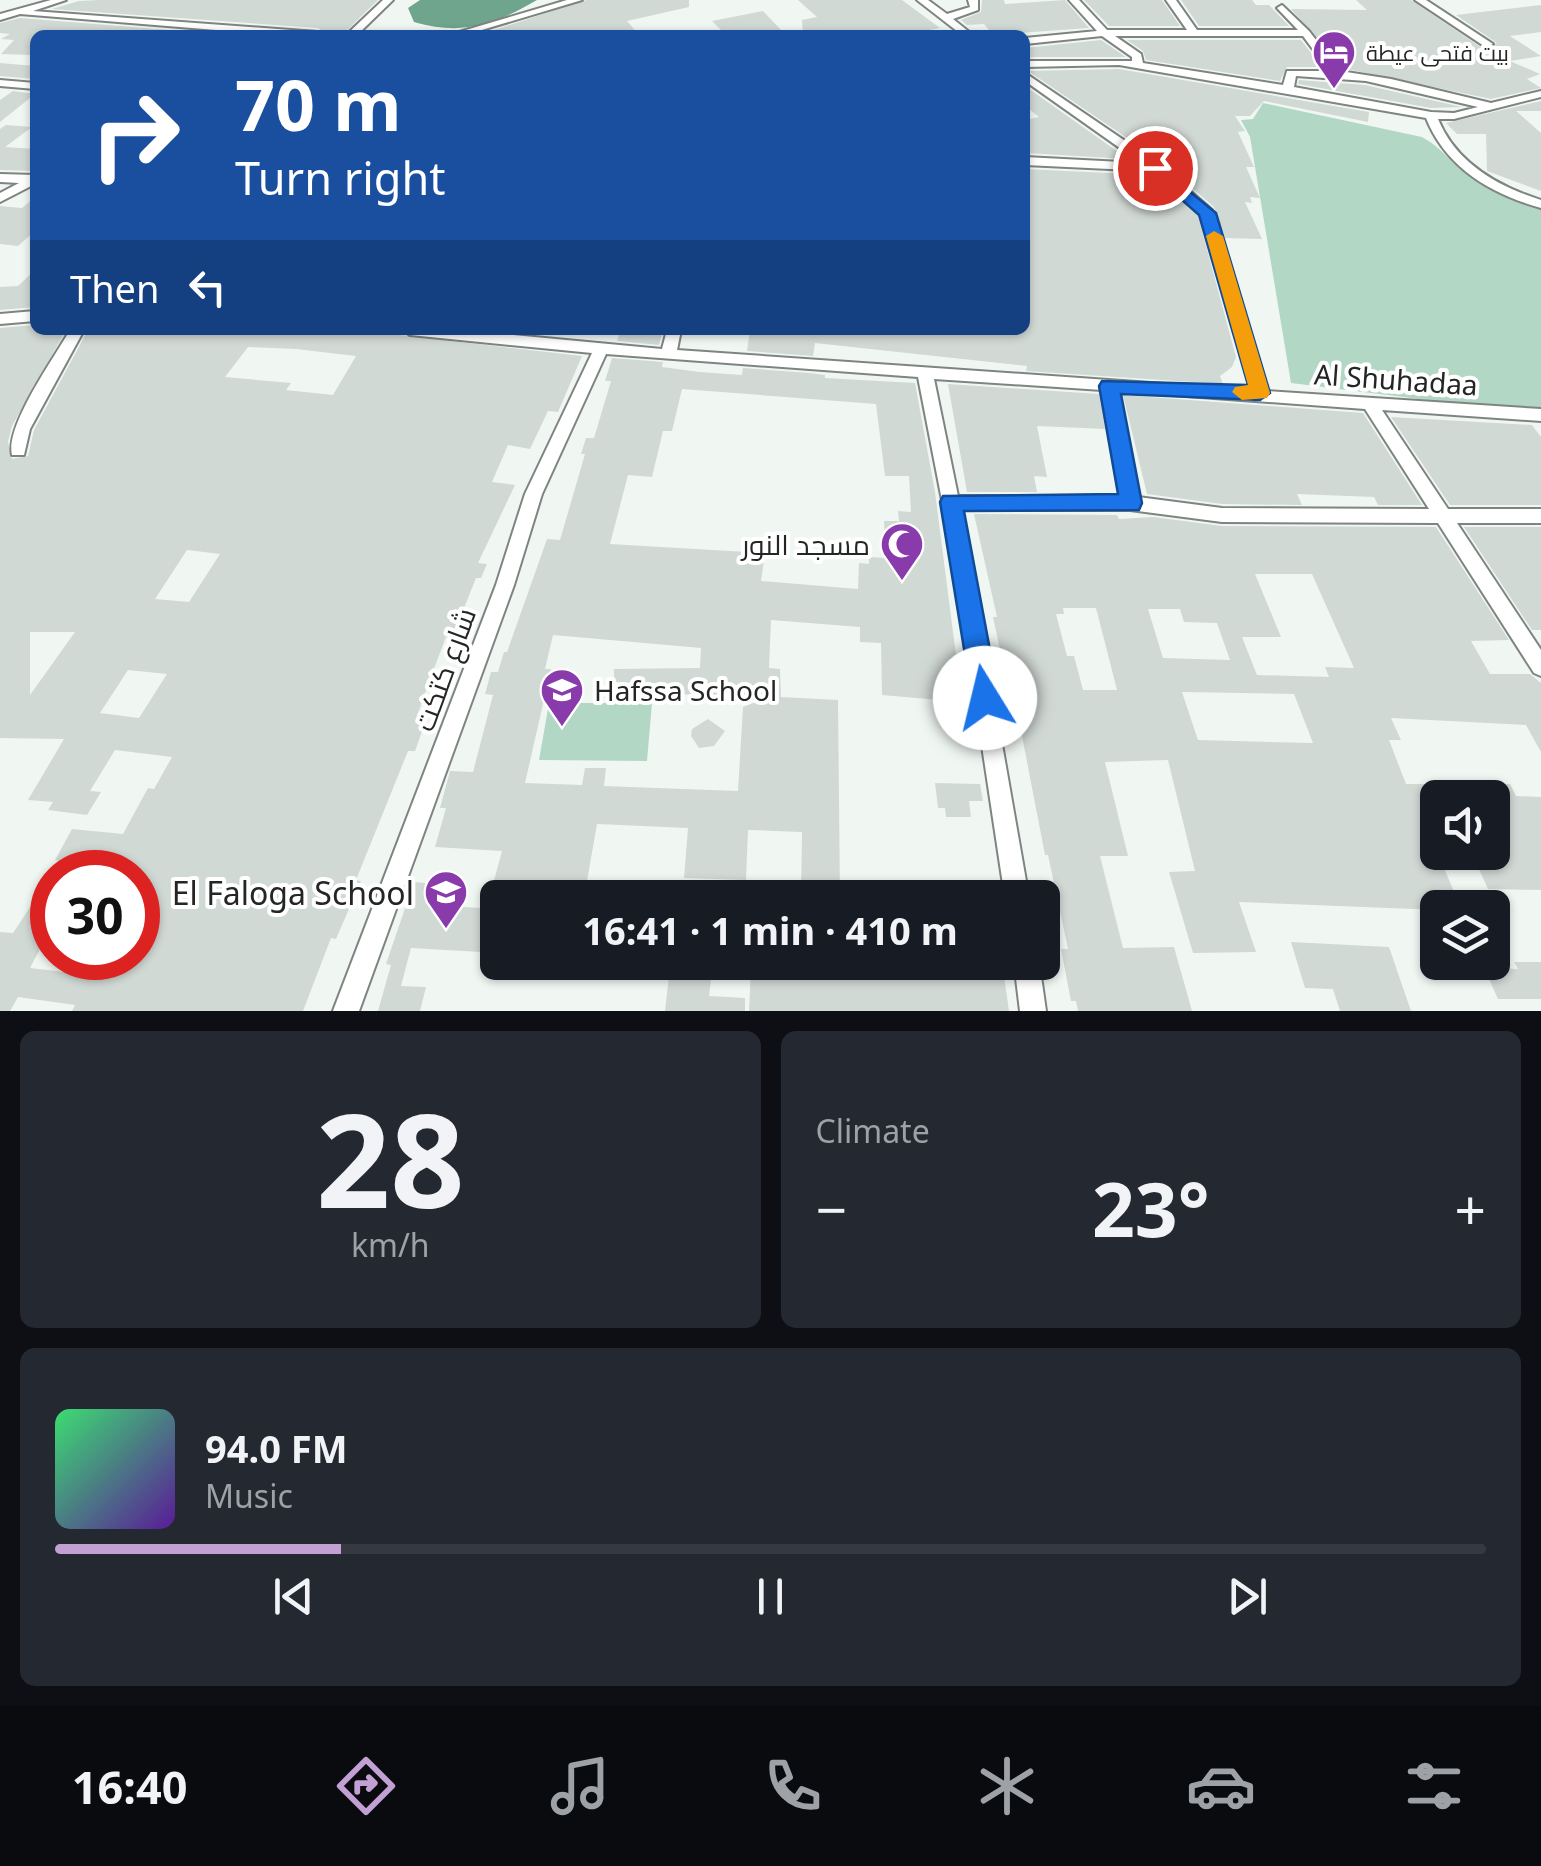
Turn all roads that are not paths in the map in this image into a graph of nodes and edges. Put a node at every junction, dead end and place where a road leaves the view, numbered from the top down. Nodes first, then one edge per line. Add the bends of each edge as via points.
1 (60, 0) edge
2 (388, 0) edge
3 (576, 0) edge
4 (922, 0) edge
5 (973, 0) edge
6 (1074, 0) edge
7 (1172, 0) edge
8 (1420, 0) edge
9 (1282, 8) dead end
10 (24, 13) junction
11 (0, 16) edge
12 (945, 18) junction
13 (251, 30) edge
14 (356, 30) edge
15 (471, 30) edge
16 (961, 30) edge
17 (1104, 33) junction
18 (1194, 33) junction
19 (1306, 33) junction
20 (1030, 40) edge
21 (1488, 44) dead end
22 (1030, 64) edge
23 (1138, 64) junction
24 (1336, 72) junction
25 (1030, 80) edge
26 (0, 83) edge
27 (30, 86) edge
28 (1288, 90) junction
29 (1541, 94) edge
30 (1488, 106) junction
31 (1431, 115) junction
32 (1030, 161) edge
33 (1155, 168) junction
34 (0, 178) edge
35 (30, 179) edge
36 (30, 181) edge
37 (0, 198) edge
38 (1541, 204) edge
39 (30, 316) edge
40 (0, 319) edge
41 (74, 335) edge
42 (458, 335) edge
43 (673, 335) edge
44 (601, 350) junction
45 (668, 355) junction
46 (925, 374) junction
47 (1109, 386) junction
48 (1260, 393) junction
49 (1369, 402) junction
50 (1541, 416) edge
51 (18, 452) dead end
52 (952, 502) junction
53 (1130, 503) junction
54 (1440, 516) junction
55 (1541, 516) edge
56 (1541, 667) edge
57 (1013, 880) edge
58 (1029, 980) edge
59 (346, 1011) edge
60 (1033, 1011) edge

1 - 10 street
2 - 14 street
3 - 15 street
4 - 12 street
5 - 12 street via 976,8 969,13
6 - 17 street
7 - 18 street
8 - 21 street
9 - 19 street
10 - 11 street
10 - 13 street
12 - 16 street
17 - 18 street
17 - 20 street
17 - 23 street
18 - 19 street
19 - 24 street
22 - 23 street
23 - 28 street
24 - 28 street via 1292,73
24 - 30 street
25 - 33 street
26 - 27 street
28 - 31 street
29 - 30 street
30 - 31 street
31 - 38 street via 1443,142 1470,172
32 - 33 street
33 - 48 street via 1207,213
34 - 35 street
36 - 37 street
39 - 40 street
41 - 51 street via 22,428
42 - 44 street, Al Shuhadaa
43 - 45 street
44 - 45 street, Al Shuhadaa
44 - 59 street, شارع كتكت via 516,536
45 - 46 street, Al Shuhadaa
46 - 47 street, Al Shuhadaa
46 - 52 street
47 - 48 street, Al Shuhadaa
47 - 53 street
48 - 49 street, Al Shuhadaa
49 - 50 street, Al Shuhadaa
49 - 54 street
52 - 53 street
52 - 57 street
53 - 54 street via 1222,515
54 - 55 street
54 - 56 street
58 - 60 street

